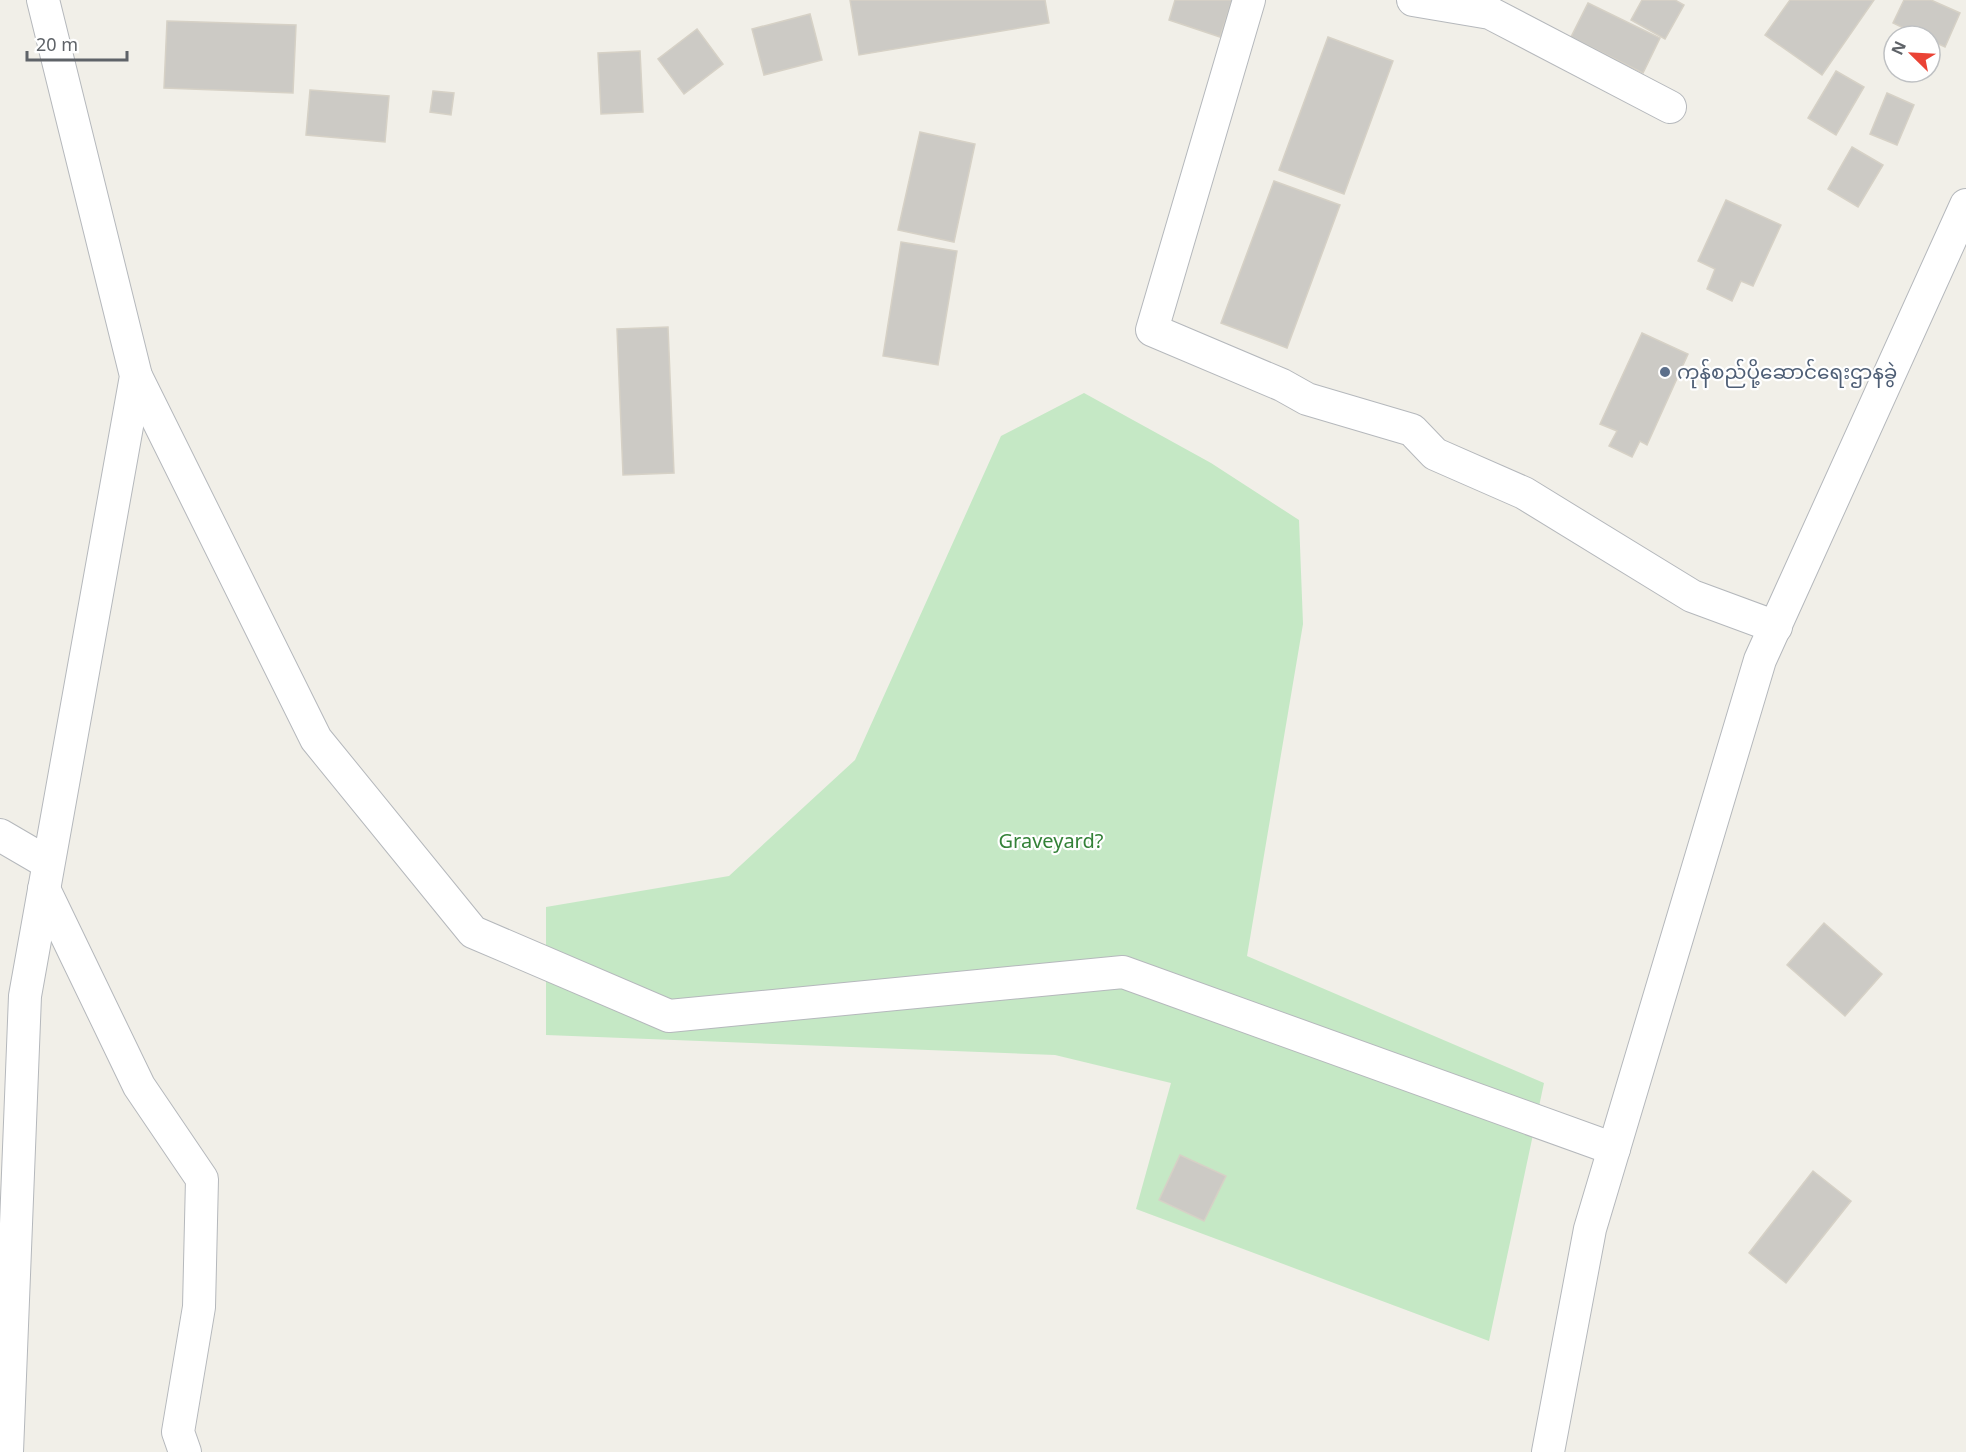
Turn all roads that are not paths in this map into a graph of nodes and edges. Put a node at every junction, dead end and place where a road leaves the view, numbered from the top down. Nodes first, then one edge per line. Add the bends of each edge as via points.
1 (43, 0) edge
2 (1249, 0) edge
3 (1413, 0) edge
4 (1461, 4) edge
5 (1670, 107) dead end
6 (1966, 206) edge
7 (136, 376) junction
8 (1776, 627) junction
9 (0, 835) edge
10 (46, 876) junction
11 (1614, 1149) junction
12 (7, 1452) edge
13 (185, 1452) edge
14 (1548, 1452) edge

1 - 7 street
2 - 8 street via 1152,330 1307,399 1412,430 1436,454 1524,493 1692,596
3 - 4 street
4 - 5 street via 1490,13
6 - 8 street
7 - 10 street
7 - 11 street via 316,739 473,932 669,1016 1123,972
8 - 11 street via 1760,660
9 - 10 street
10 - 12 street via 25,996
10 - 13 street via 139,1086 202,1179 199,1307 178,1432
11 - 14 street via 1590,1229

